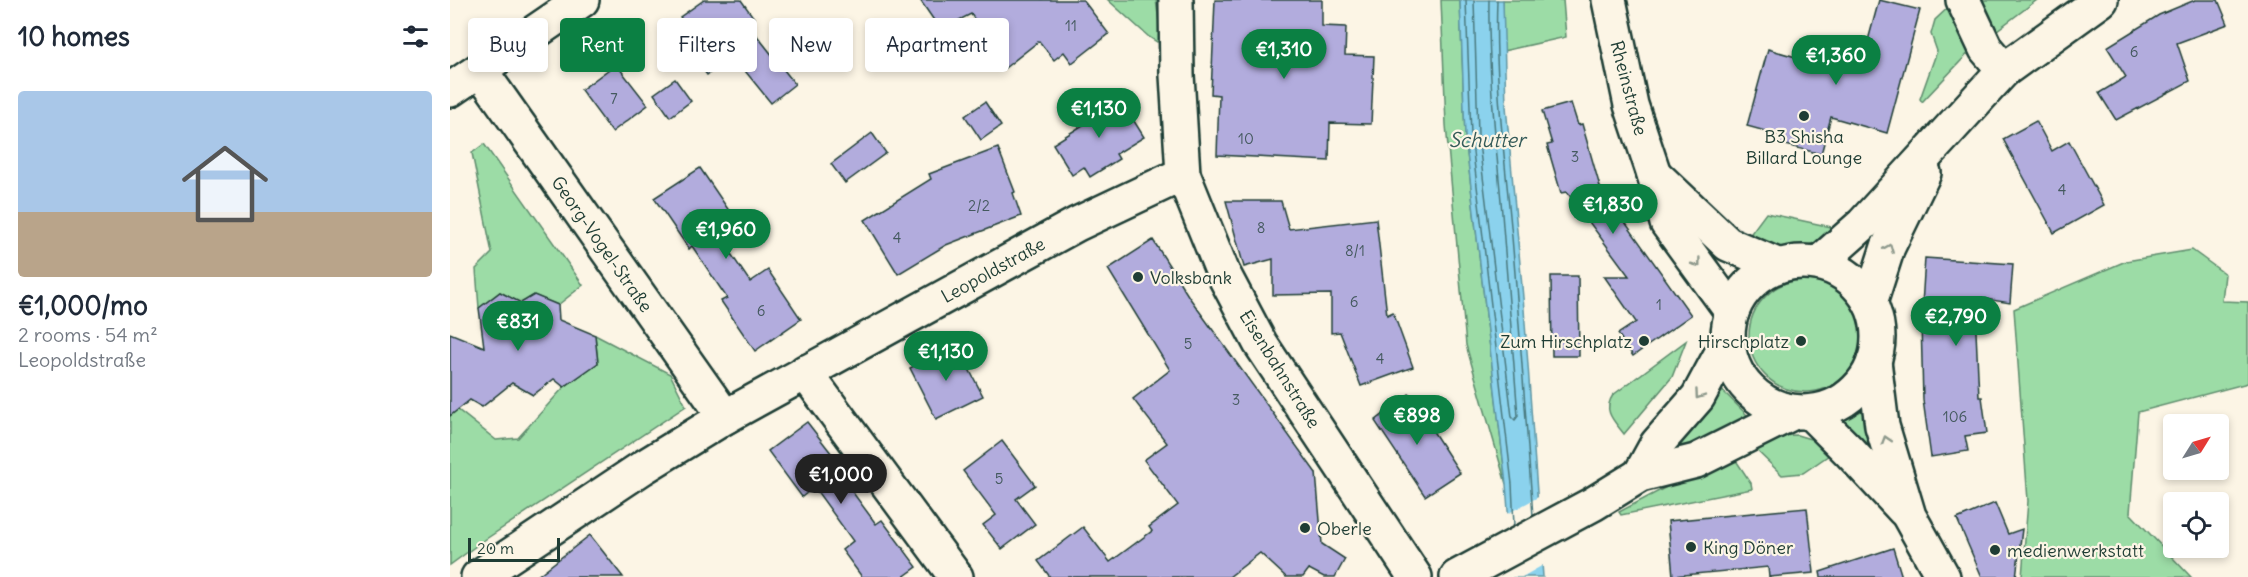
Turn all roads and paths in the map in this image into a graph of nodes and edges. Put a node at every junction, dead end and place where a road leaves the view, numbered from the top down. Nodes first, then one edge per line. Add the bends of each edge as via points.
1 (582, 0) edge
2 (1176, 0) edge
3 (1609, 0) edge
4 (1963, 0) edge
5 (2101, 0) edge
6 (2004, 70) junction
7 (459, 81) edge
8 (1941, 139) junction
9 (1183, 174) junction
10 (1654, 174) junction
11 (1819, 263) junction
12 (1778, 265) junction
13 (1870, 303) junction
14 (1730, 328) junction
15 (1874, 361) junction
16 (806, 372) junction
17 (1802, 412) junction
18 (725, 417) junction
19 (1640, 475) junction
20 (1909, 516) junction
21 (1469, 570) edge
22 (478, 577) edge
23 (956, 577) edge
24 (1415, 577) edge
25 (1943, 577) edge

1 - 7 street
2 - 9 street, Eisenbahnstraße
3 - 10 street, Rheinstraße via 1631,105
4 - 6 street via 1986,49
5 - 6 street
6 - 8 street
7 - 18 street, Georg-Vogel-Straße
8 - 11 street via 1863,224
13 -> 8 street via 1888,247
9 - 16 street, Leopoldstraße via 1077,224
9 - 24 street, Eisenbahnstraße via 1223,273 1260,344
10 - 12 street, Rheinstraße via 1728,244
10 -> 14 street, Rheinstraße via 1667,223
11 - 12 street via 1798,261
11 - 13 street via 1840,271
12 - 14 street via 1757,276 1741,293
13 - 15 street via 1878,332
14 - 17 street via 1734,368 1749,390 1769,404
14 -> 19 street via 1702,391 1658,444
15 - 17 street via 1864,381 1849,396 1831,407
20 -> 15 street via 1882,426
16 - 18 street, Leopoldstraße
16 - 23 street
17 - 19 street via 1696,461
17 - 20 street via 1849,451
18 - 22 street, Leopoldstraße
19 - 21 street
20 - 25 street

